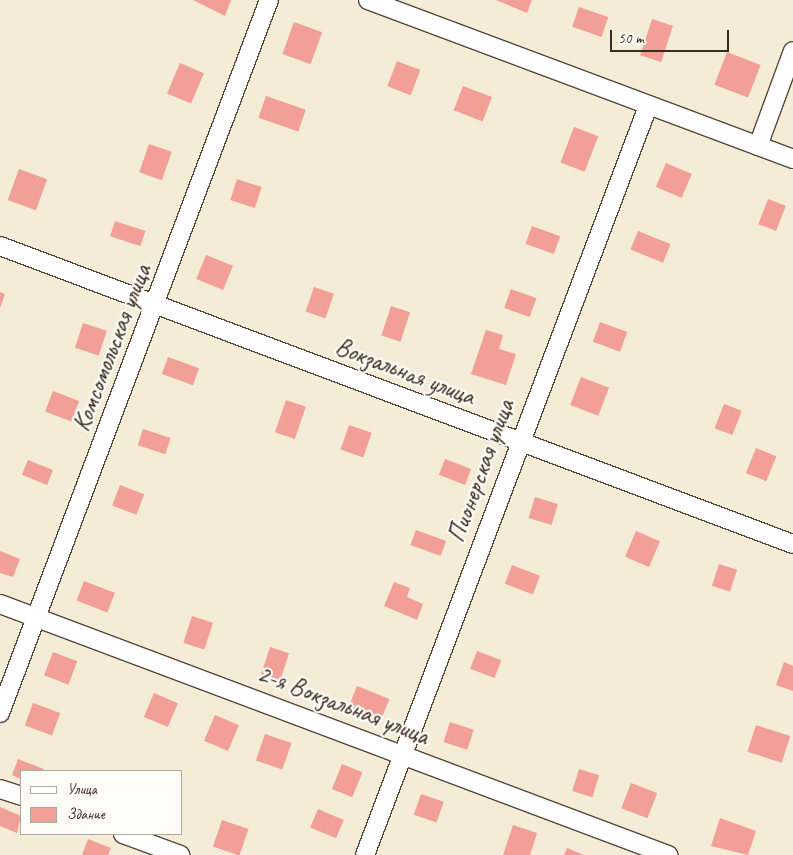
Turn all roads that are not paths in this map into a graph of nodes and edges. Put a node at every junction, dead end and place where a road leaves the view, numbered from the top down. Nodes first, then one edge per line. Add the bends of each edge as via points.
1 (269, 0) edge
2 (368, 0) edge
3 (793, 51) edge
4 (648, 106) junction
5 (758, 146) junction
6 (793, 159) edge
7 (0, 246) edge
8 (156, 305) junction
9 (518, 441) junction
10 (793, 544) edge
11 (0, 604) edge
12 (35, 616) junction
13 (0, 712) edge
14 (405, 754) junction
15 (0, 789) edge
16 (20, 796) edge
17 (126, 835) edge
18 (180, 855) edge
19 (365, 855) edge
20 (668, 855) edge

1 - 8 street, Комсомольская улица
2 - 4 street
3 - 5 street
4 - 5 street
4 - 9 street, Пионерская улица
5 - 6 street
7 - 8 street, Вокзальная улица
8 - 9 street, Вокзальная улица
8 - 12 street, Комсомольская улица
9 - 10 street, Вокзальная улица
9 - 14 street, Пионерская улица
11 - 12 street, 2-я Вокзальная улица
12 - 13 street, Комсомольская улица
12 - 14 street, 2-я Вокзальная улица
14 - 19 street, Пионерская улица
14 - 20 street, 2-я Вокзальная улица
15 - 16 street
17 - 18 street

